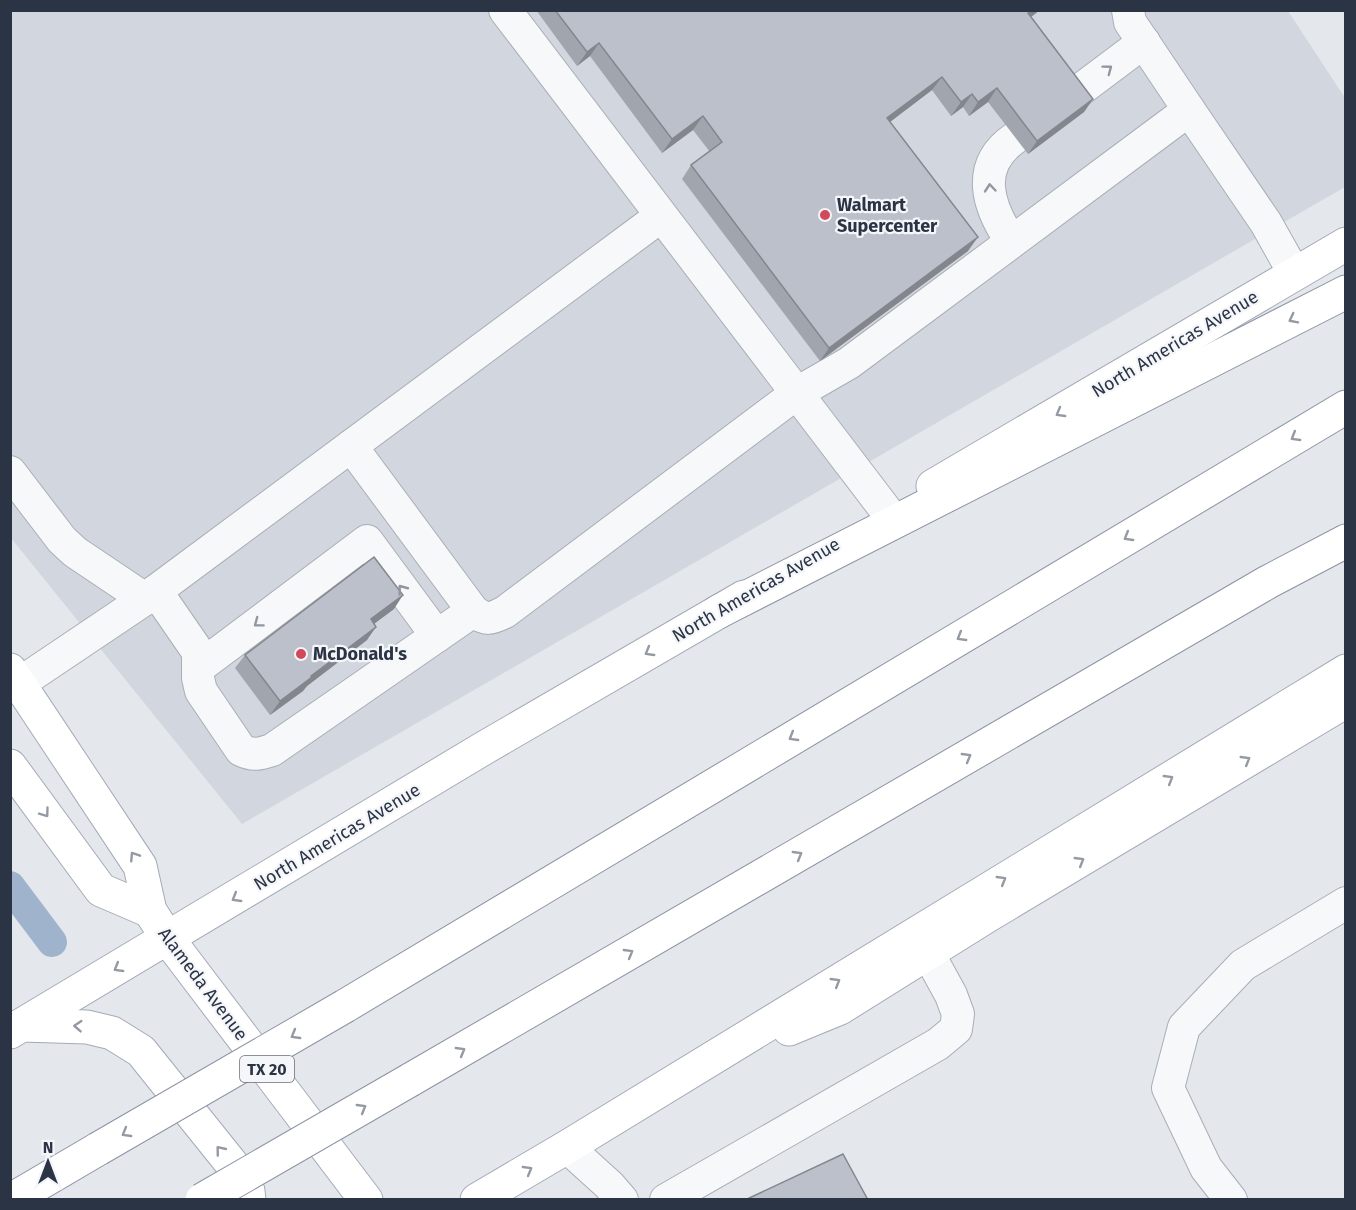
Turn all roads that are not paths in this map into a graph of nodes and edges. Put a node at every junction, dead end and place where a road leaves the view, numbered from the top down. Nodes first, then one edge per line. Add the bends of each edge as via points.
1 (505, 10) edge
2 (1128, 10) edge
3 (1144, 42) junction
4 (1072, 96) edge
5 (1189, 110) junction
6 (1015, 138) dead end
7 (661, 216) junction
8 (1011, 241) junction
9 (1346, 244) edge
10 (1294, 273) junction
11 (1346, 292) edge
12 (797, 393) junction
13 (1346, 407) edge
14 (351, 446) junction
15 (10, 472) edge
16 (398, 509) junction
17 (888, 513) junction
18 (1346, 541) edge
19 (367, 542) junction
20 (150, 595) junction
21 (473, 611) junction
22 (718, 612) junction
23 (437, 636) junction
24 (198, 668) junction
25 (1346, 671) edge
26 (15, 676) edge
27 (1346, 702) edge
28 (10, 766) edge
29 (1346, 903) edge
30 (150, 911) junction
31 (168, 939) junction
32 (928, 953) junction
33 (16, 1029) edge
34 (696, 1067) junction
35 (567, 1147) junction
36 (11, 1200) edge
37 (202, 1200) edge
38 (249, 1200) edge
39 (366, 1200) edge
40 (477, 1200) edge
41 (622, 1200) edge
42 (666, 1200) edge
43 (1231, 1200) edge

1 - 7 lane
2 - 3 lane via 1130,22
4 -> 3 lane
3 - 5 lane
5 - 8 lane
5 - 10 lane via 1266,223
8 -> 6 lane via 997,220 988,187 991,168 1001,147
7 - 12 lane
7 - 14 lane
8 - 12 lane via 849,363
9 - 10 main road, North Americas Avenue
10 -> 17 main road, North Americas Avenue
11 -> 22 main road
12 - 17 lane
12 - 21 lane via 505,612 493,618 481,617
13 -> 36 main road, bridge via 345,1006
14 - 16 lane
14 - 20 lane
15 - 20 lane via 75,552
16 - 19 lane
16 - 21 lane
17 - 22 main road, North Americas Avenue
37 -> 18 main road, bridge via 1268,582
23 -> 19 lane
19 -> 24 lane
20 - 24 lane via 198,652
20 - 26 lane
21 - 23 lane
22 -> 31 main road, North Americas Avenue
23 - 24 lane via 272,750 259,755 241,750 201,692
34 -> 25 main road
30 -> 26 main road, Alameda Avenue / TX 20 via 140,866
32 -> 27 main road
28 -> 30 main road, Alameda Avenue via 101,890
29 - 43 lane via 1243,965 1184,1027 1168,1088 1206,1168
30 - 31 main road, Alameda Avenue / TX 20
31 -> 33 main road, North Americas Avenue
31 - 39 main road, Alameda Avenue / TX 20
32 - 34 main road via 840,1008
32 - 42 lane via 958,1014 956,1029 938,1044
38 -> 33 main road via 239,1173 141,1051 112,1033 87,1027
34 - 35 main road
40 -> 35 main road
35 - 41 lane

